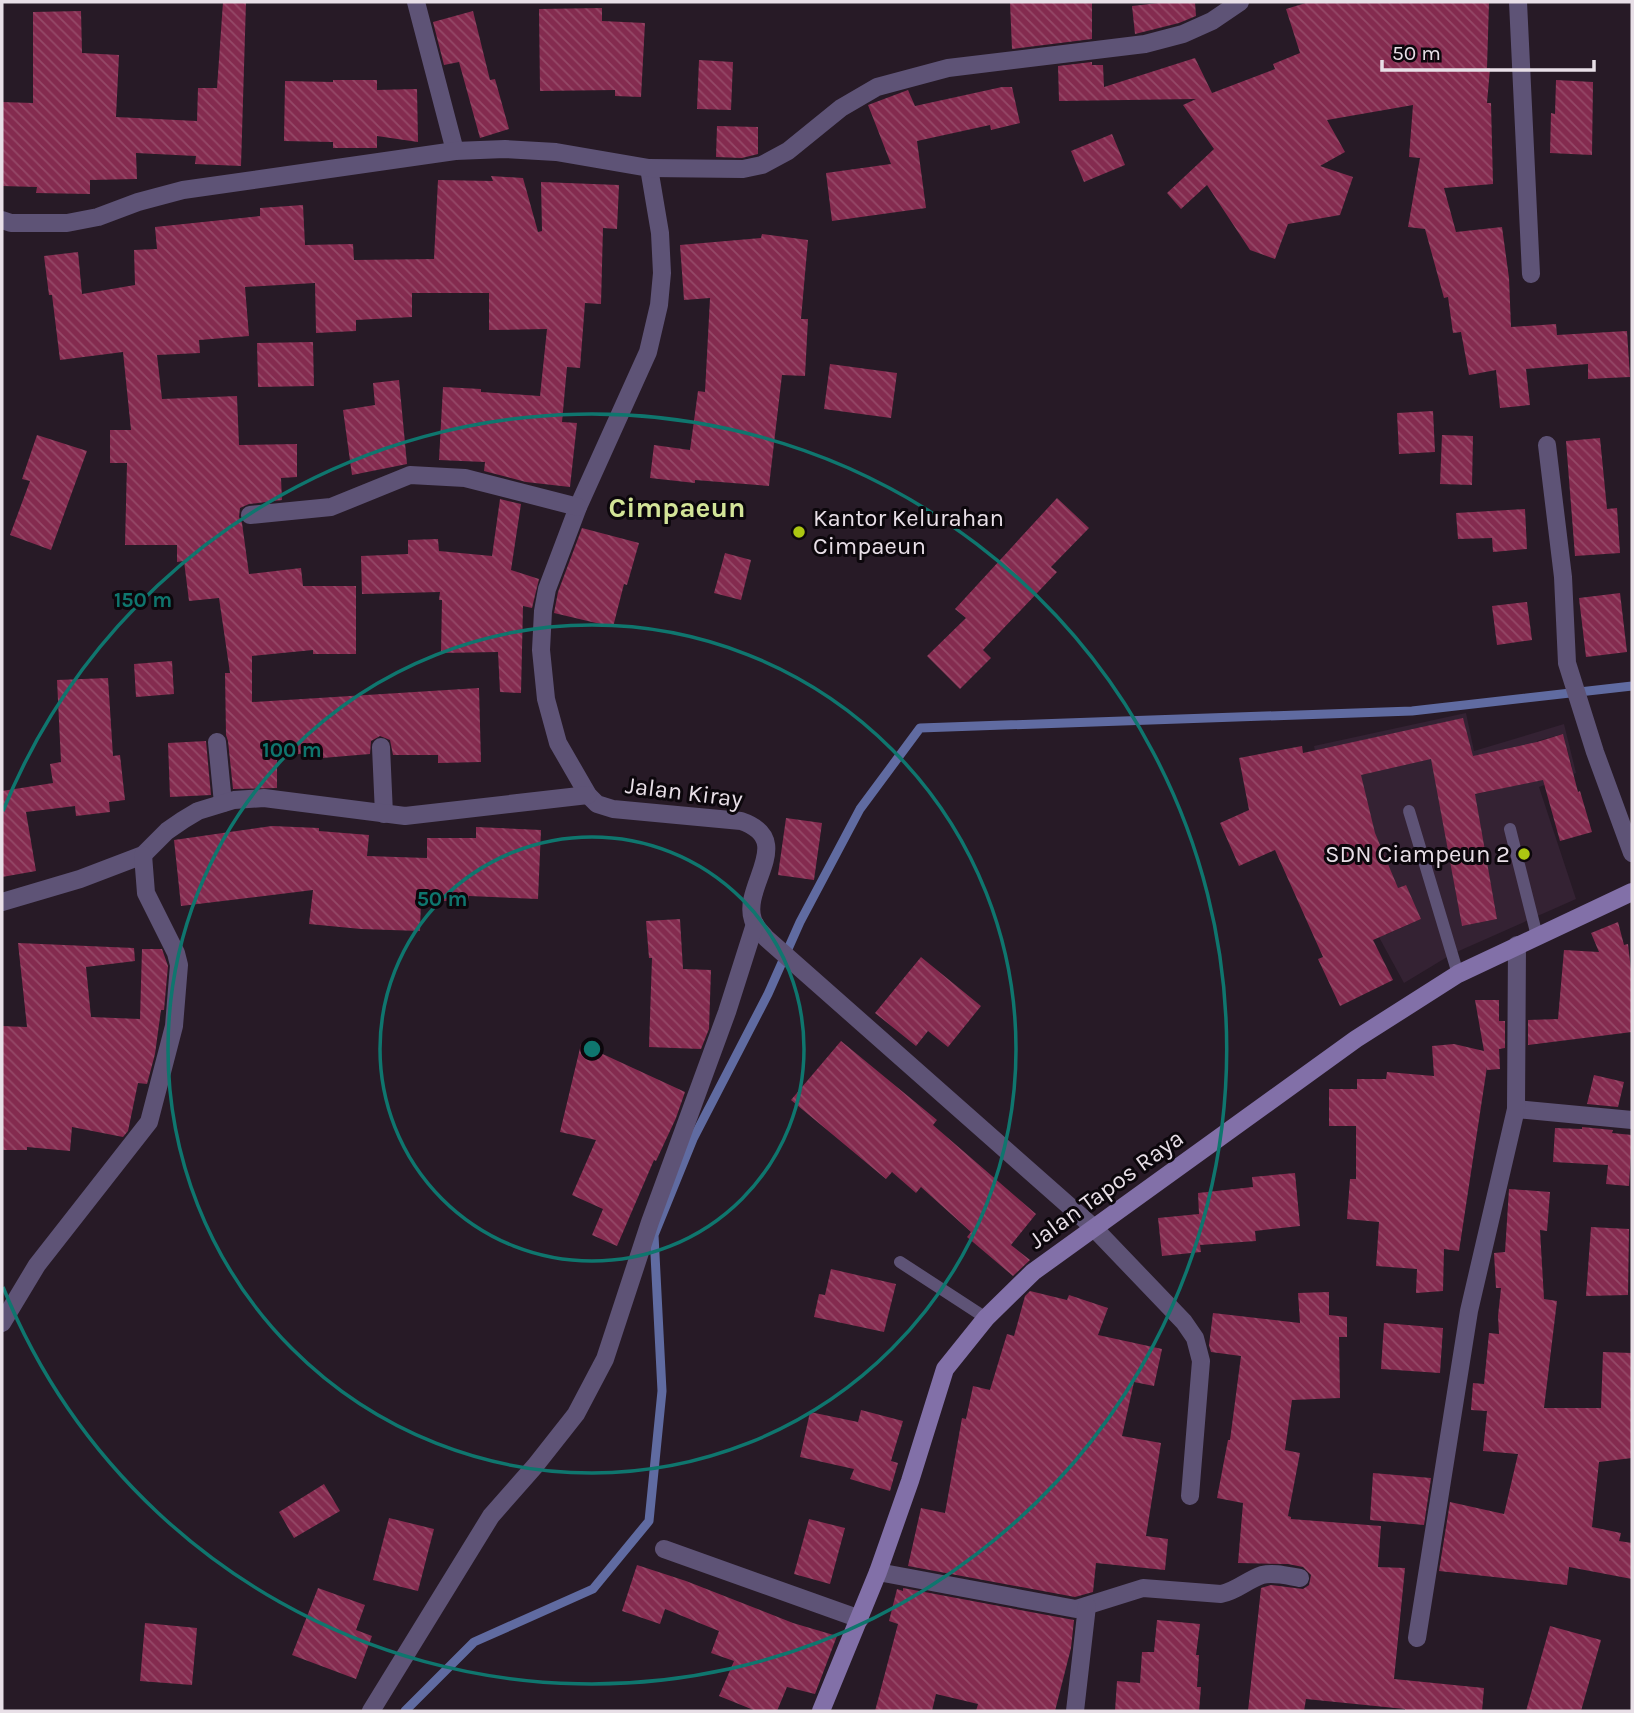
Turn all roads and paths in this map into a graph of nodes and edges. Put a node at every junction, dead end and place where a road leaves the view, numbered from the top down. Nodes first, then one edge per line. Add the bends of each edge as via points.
1 (416, 2) edge
2 (1240, 2) edge
3 (1518, 2) edge
4 (454, 151) junction
5 (649, 168) junction
6 (2, 220) edge
7 (1531, 274) dead end
8 (1547, 445) dead end
9 (578, 507) junction
10 (250, 515) dead end
11 (217, 742) dead end
12 (381, 747) dead end
13 (588, 795) junction
14 (223, 803) junction
15 (1409, 811) dead end
16 (384, 814) junction
17 (1510, 829) dead end
18 (1632, 853) edge
19 (143, 855) junction
20 (1632, 892) edge
21 (2, 902) edge
22 (761, 931) junction
23 (1537, 936) junction
24 (1517, 945) junction
25 (1458, 974) junction
26 (1516, 1110) junction
27 (1632, 1120) edge
28 (1093, 1227) junction
29 (900, 1262) dead end
30 (986, 1318) junction
31 (2, 1323) edge
32 (1190, 1496) dead end
33 (664, 1549) dead end
34 (878, 1572) junction
35 (1300, 1578) dead end
36 (1087, 1606) junction
37 (860, 1619) junction
38 (1417, 1638) dead end
39 (371, 1711) edge
40 (821, 1711) edge
41 (1074, 1711) edge

1 - 4 street
2 - 5 street via 1183,34 1145,44 948,68 877,87 841,108 789,151 762,165
3 - 7 street
4 - 5 street via 556,152
4 - 6 street via 183,190 67,223
5 - 9 street, Jalan Kiray via 660,233 659,305 648,352
8 - 18 street via 1563,577 1567,663
9 - 10 street via 465,478 410,475 331,507
9 - 13 street, Jalan Kiray via 547,589 541,650 548,711 558,743
11 - 14 street
12 - 16 street
13 - 16 street via 423,815
13 - 22 street, Jalan Kiray via 613,809 755,826 764,836 767,853 752,908
14 - 16 street via 264,798
14 - 19 street via 183,820
15 - 25 lane
17 - 23 lane
19 - 21 street
19 - 31 street via 146,893 179,965 174,1026 149,1122 37,1265
20 - 23 main road, Jalan Tapos Raya
22 - 28 street
22 - 39 street via 650,1222 605,1359 576,1414 491,1516
23 - 24 main road, Jalan Tapos Raya
24 - 25 main road, Jalan Tapos Raya
24 - 26 street
25 - 28 main road, Jalan Tapos Raya via 1356,1039
26 - 27 street
26 - 38 street via 1469,1311
28 - 30 main road, Jalan Tapos Raya via 1033,1272
28 - 32 street via 1184,1322 1200,1350
29 - 30 lane
30 - 34 main road, Jalan Tapos Raya via 945,1369
33 - 37 street
34 - 36 street via 1061,1608
34 - 37 main road, Jalan Tapos Raya
35 - 36 street via 1259,1576 1221,1594 1143,1588
36 - 41 street
37 - 40 main road, Jalan Tapos Raya

